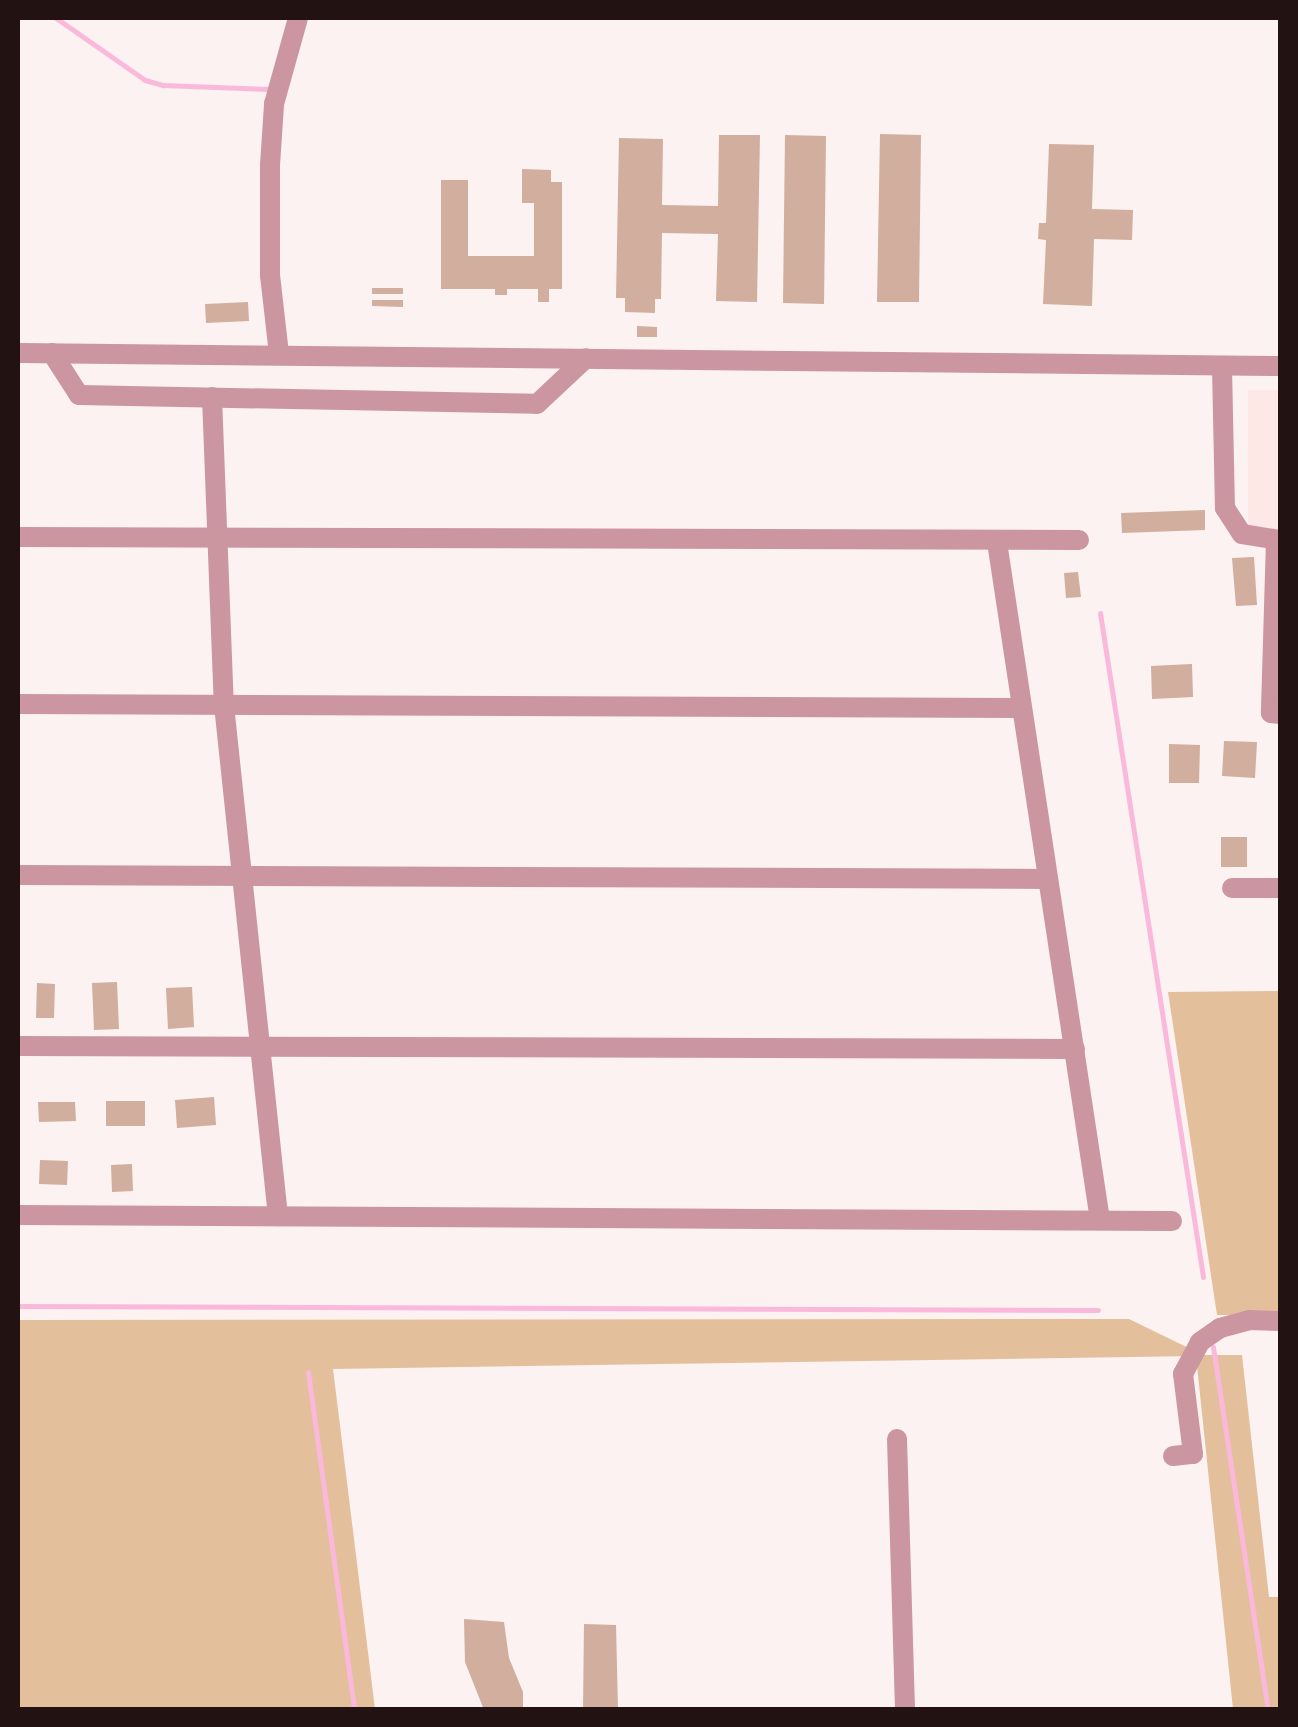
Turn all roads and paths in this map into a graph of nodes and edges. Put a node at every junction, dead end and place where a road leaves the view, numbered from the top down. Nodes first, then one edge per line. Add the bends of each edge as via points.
1 (298, 18) edge
2 (18, 352) edge
3 (52, 353) junction
4 (279, 354) junction
5 (586, 358) junction
6 (1280, 366) edge
7 (1222, 367) junction
8 (212, 397) junction
9 (18, 536) edge
10 (214, 538) junction
11 (1080, 540) dead end
12 (1278, 540) edge
13 (996, 542) junction
14 (18, 704) edge
15 (224, 705) junction
16 (1021, 708) junction
17 (1280, 714) edge
18 (240, 874) junction
19 (18, 876) edge
20 (1046, 879) junction
21 (1232, 888) dead end
22 (1280, 888) edge
23 (257, 1044) junction
24 (18, 1046) edge
25 (1075, 1049) junction
26 (18, 1215) edge
27 (278, 1216) junction
28 (1100, 1220) junction
29 (1172, 1221) dead end
30 (1280, 1321) edge
31 (898, 1439) dead end
32 (1173, 1456) dead end
33 (905, 1710) edge

1 - 4 street via 274,104 270,165 270,275
2 - 3 street
3 - 4 street
3 - 8 street via 79,395
4 - 5 street
5 - 7 street
5 - 8 street via 537,404
6 - 7 street
7 - 12 street via 1225,508 1242,534
8 - 10 street
9 - 10 street
10 - 13 street
10 - 15 street
11 - 13 street
12 - 17 street via 1271,713
13 - 16 street
14 - 15 street
15 - 16 street
15 - 18 street
16 - 20 street
18 - 19 street
18 - 20 street
18 - 23 street
20 - 25 street
21 - 22 street
23 - 24 street
23 - 25 street
23 - 27 street
25 - 28 street
26 - 27 street
27 - 28 street
28 - 29 street
30 - 32 street via 1250,1320 1200,1342 1182,1374 1192,1454
31 - 33 street

